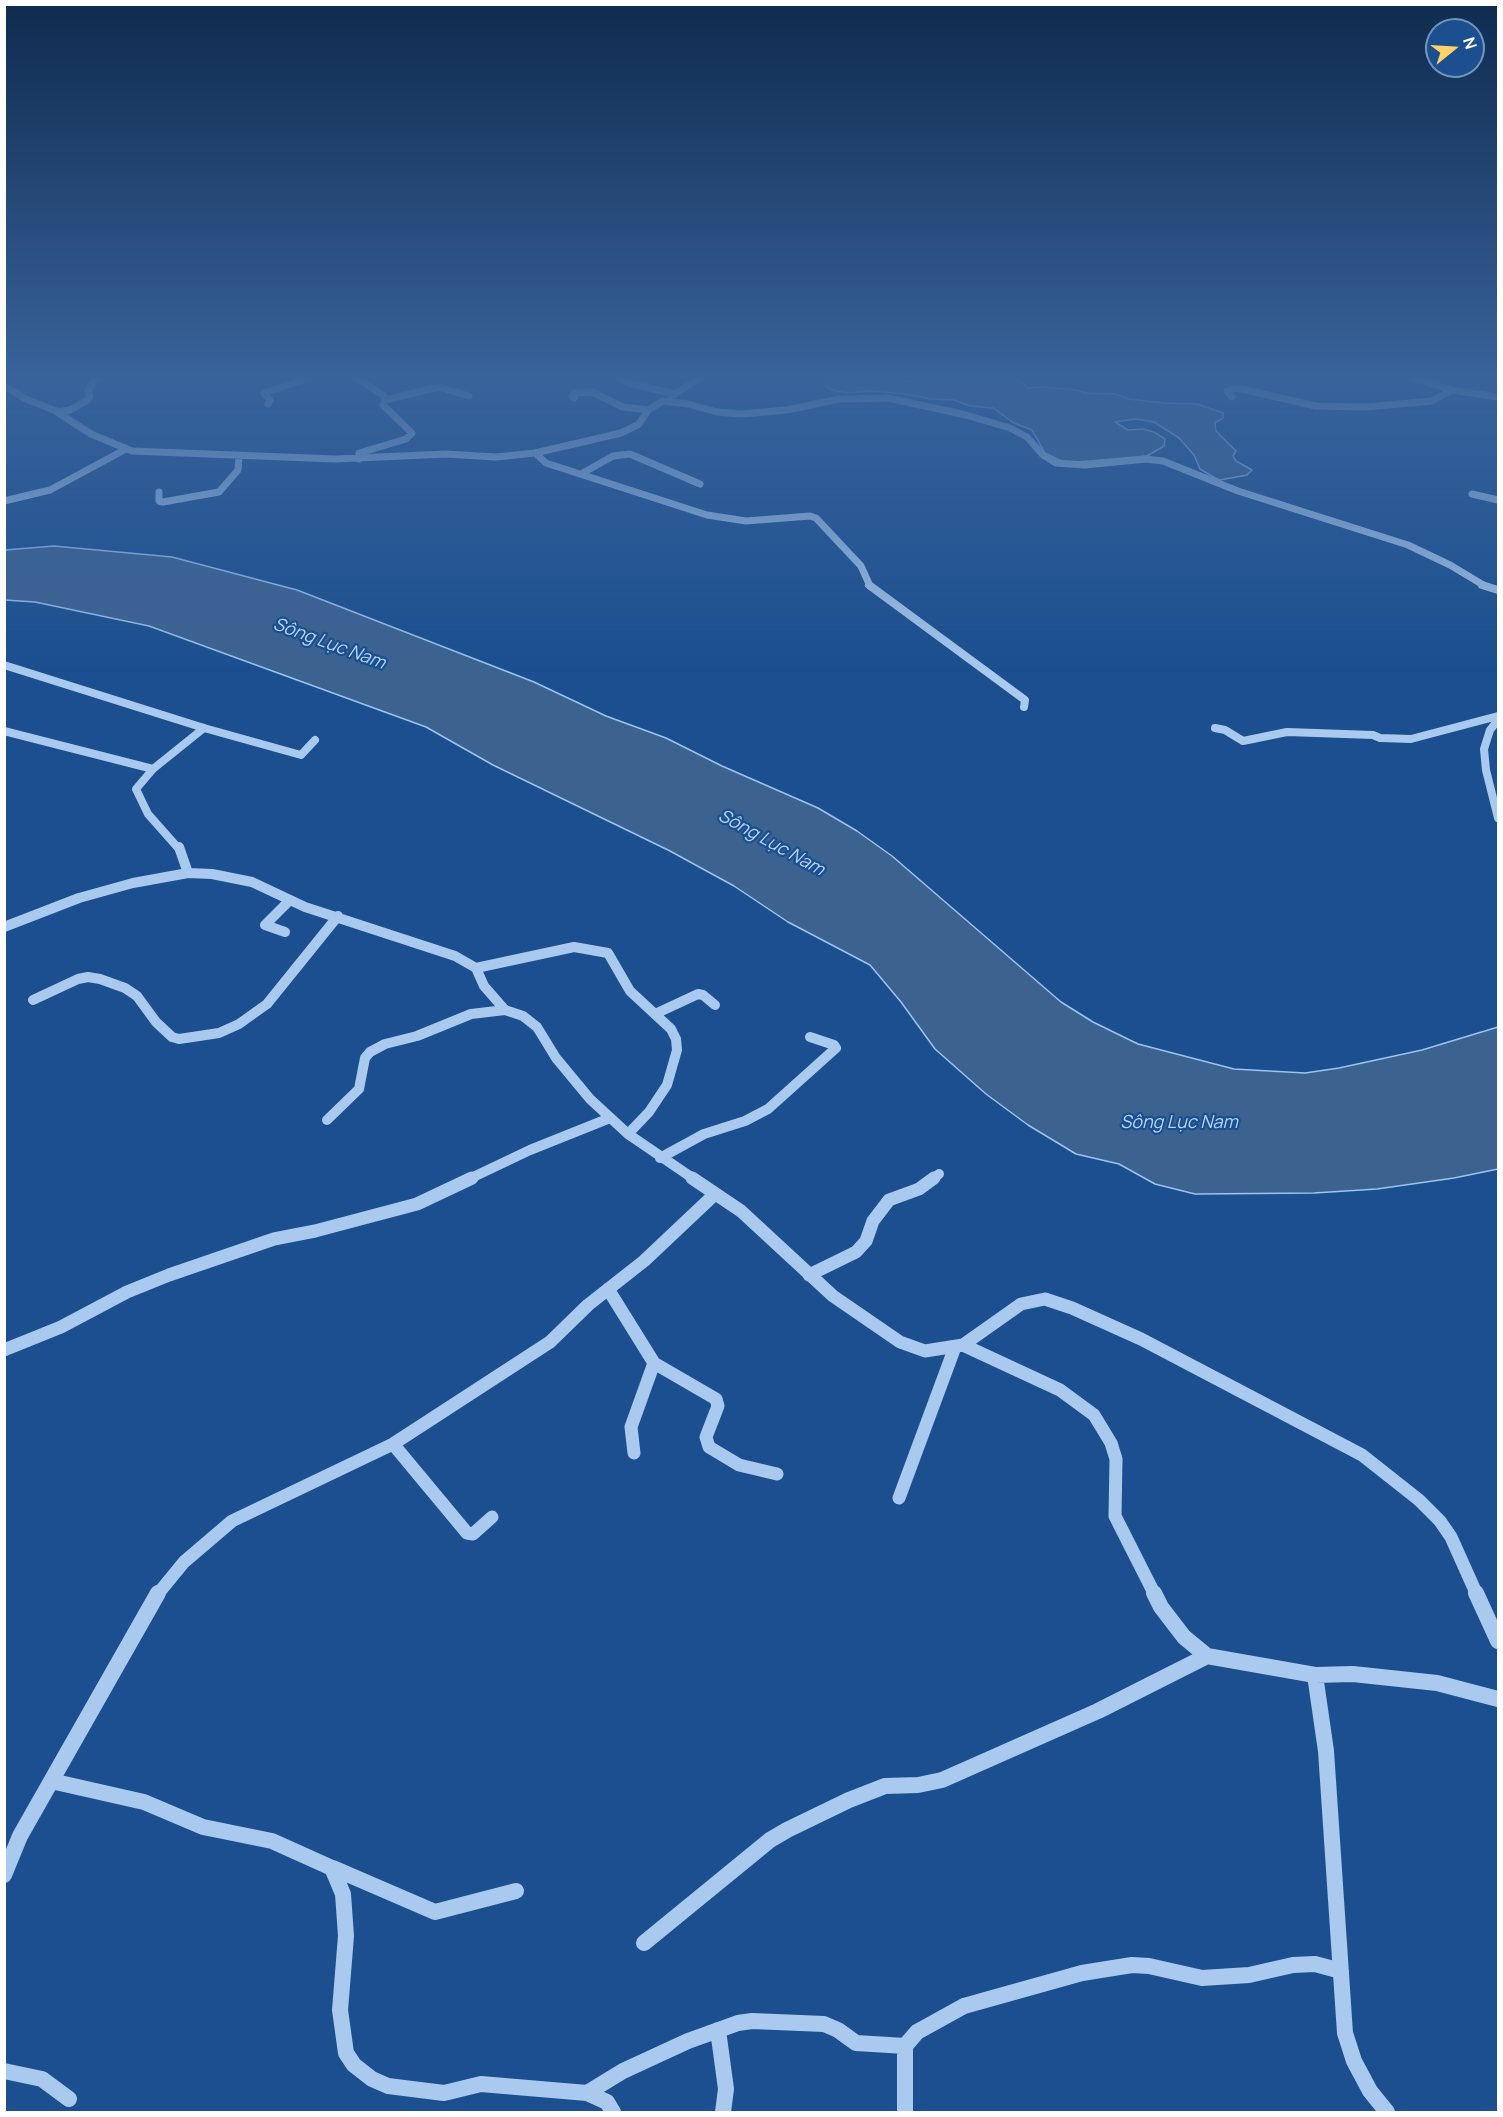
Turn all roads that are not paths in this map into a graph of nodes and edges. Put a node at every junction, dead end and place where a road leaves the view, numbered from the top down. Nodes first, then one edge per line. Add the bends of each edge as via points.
1 (74, 476) edge
2 (233, 476) edge
3 (587, 476) edge
4 (679, 476) edge
5 (1199, 476) edge
6 (700, 483) dead end
7 (159, 492) dead end
8 (1472, 494) dead end
9 (1498, 500) edge
10 (4, 501) edge
11 (1498, 590) edge
12 (4, 665) edge
13 (1024, 707) dead end
14 (1498, 718) edge
15 (204, 728) junction
16 (1215, 728) dead end
17 (4, 731) edge
18 (315, 740) dead end
19 (153, 769) junction
20 (1498, 818) edge
21 (188, 873) junction
22 (289, 901) junction
23 (338, 916) junction
24 (4, 920) edge
25 (19, 920) junction
26 (4, 927) edge
27 (285, 932) dead end
28 (476, 968) junction
29 (33, 1000) dead end
30 (715, 1005) dead end
31 (505, 1010) junction
32 (655, 1014) junction
33 (810, 1036) dead end
34 (610, 1118) junction
35 (327, 1120) dead end
36 (628, 1134) junction
37 (660, 1158) junction
38 (939, 1174) dead end
39 (715, 1194) junction
40 (809, 1275) junction
41 (608, 1289) junction
42 (959, 1346) junction
43 (4, 1350) edge
44 (654, 1363) junction
45 (393, 1444) junction
46 (634, 1453) dead end
47 (777, 1474) dead end
48 (899, 1498) dead end
49 (492, 1517) dead end
50 (1498, 1641) edge
51 (1207, 1656) junction
52 (1315, 1675) junction
53 (1498, 1699) edge
54 (51, 1781) junction
55 (332, 1868) junction
56 (4, 1875) edge
57 (516, 1891) dead end
58 (644, 1943) dead end
59 (1341, 1971) junction
60 (718, 2030) junction
61 (905, 2046) junction
62 (4, 2071) edge
63 (587, 2092) junction
64 (69, 2099) dead end
65 (613, 2112) edge
66 (723, 2112) edge
67 (905, 2112) edge
68 (1387, 2112) edge

1 - 10 street via 50,490
2 - 7 street via 219,492 163,502 158,499
3 - 13 street via 726,519 816,518 861,566 870,586 1024,700
4 - 6 street
5 - 11 street via 1408,544
8 - 9 street
12 - 15 street
14 - 16 street via 1411,739 1287,732 1243,741
14 - 20 street via 1484,749
15 - 18 street via 301,755
15 - 19 street
17 - 19 street
19 - 21 street via 136,787 136,793 148,814 178,846
21 - 22 street via 231,876
21 - 25 street via 133,883
22 - 23 street
22 - 27 street via 265,925
23 - 28 street via 455,956
23 - 29 street via 267,1004 219,1033 172,1037 137,996 100,979 78,980
24 - 25 street
25 - 26 street
28 - 31 street via 484,986
28 - 32 street via 573,948 600,950 608,953 638,1000
30 - 32 street via 698,994
31 - 34 street via 524,1016 537,1027 556,1058
31 - 35 street via 471,1014 370,1052 365,1058 359,1089
32 - 36 street via 671,1029 677,1050 660,1098
33 - 37 street via 836,1048 768,1109 704,1134
34 - 36 street
34 - 43 street via 530,1150 417,1204 274,1239 169,1275
36 - 37 street
37 - 39 street
38 - 40 street via 920,1189 889,1200 856,1252
39 - 40 street via 741,1211
39 - 41 street
40 - 42 street via 832,1296 900,1342 925,1351
41 - 44 street
41 - 45 street via 550,1342
42 - 48 street
42 - 50 street via 1021,1304 1052,1301 1141,1339 1362,1455 1440,1521
42 - 51 street via 1060,1390 1094,1415 1116,1459 1115,1516 1161,1607 1184,1636
44 - 46 street via 631,1427
44 - 47 street via 716,1399 718,1406 706,1437 709,1447 739,1465
45 - 49 street via 467,1533 473,1534
45 - 54 street via 232,1521 184,1562 157,1595
51 - 52 street
51 - 58 street via 1098,1711 942,1780 885,1786 787,1830
52 - 53 street via 1353,1674 1437,1683
52 - 59 street via 1326,1751
54 - 55 street via 144,1802 203,1827 272,1841
54 - 56 street via 20,1836
55 - 57 street via 435,1912
55 - 63 street via 343,1894 346,1936 340,2010 346,2054 354,2065 388,2086 444,2093 481,2084
59 - 61 street via 1315,1964 1249,1975 1202,1977 1132,1965 1082,1973 964,2006 917,2032
59 - 68 street via 1345,2032 1354,2061
60 - 61 street via 752,2021 824,2024 856,2043
60 - 63 street via 640,2062
60 - 66 street via 726,2089
61 - 67 street
62 - 64 street via 42,2079
63 - 65 street via 606,2102

